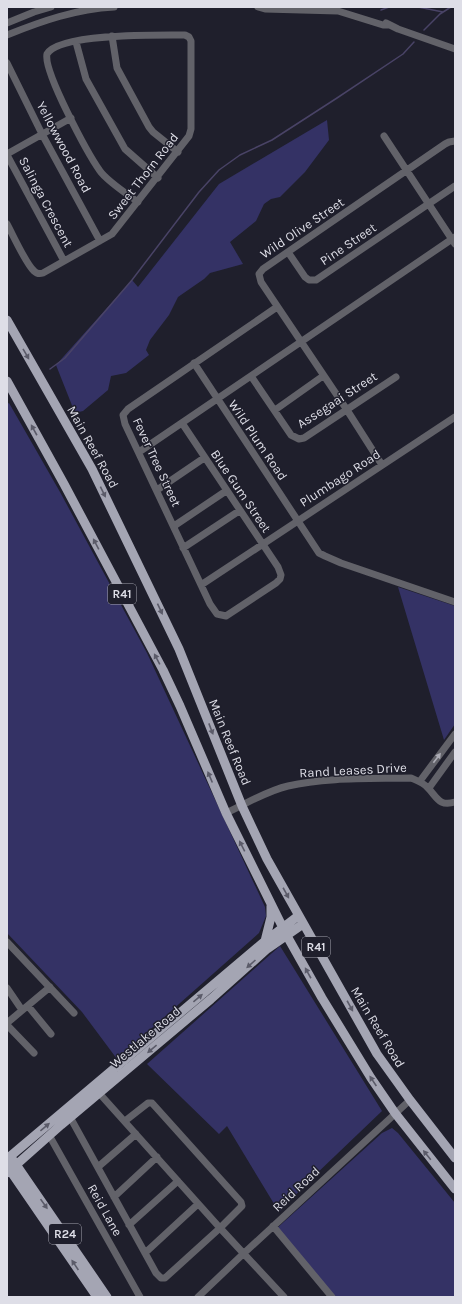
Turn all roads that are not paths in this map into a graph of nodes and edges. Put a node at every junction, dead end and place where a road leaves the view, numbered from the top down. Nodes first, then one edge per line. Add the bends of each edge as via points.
1 (51, 7) edge
2 (114, 7) edge
3 (336, 7) edge
4 (263, 8) edge
5 (33, 10) edge
6 (7, 23) edge
7 (390, 26) junction
8 (7, 35) edge
9 (112, 36) junction
10 (76, 42) junction
11 (455, 48) edge
12 (7, 63) edge
13 (71, 118) junction
14 (42, 134) junction
15 (384, 136) dead end
16 (455, 141) edge
17 (178, 152) junction
18 (7, 154) edge
19 (407, 170) junction
20 (158, 178) junction
21 (455, 186) edge
22 (138, 202) junction
23 (429, 204) junction
24 (7, 224) edge
25 (454, 240) edge
26 (100, 242) junction
27 (288, 252) junction
28 (64, 261) junction
29 (277, 307) junction
30 (7, 320) edge
31 (301, 342) junction
32 (194, 363) junction
33 (251, 376) junction
34 (323, 376) junction
35 (396, 377) dead end
36 (7, 381) edge
37 (217, 400) junction
38 (275, 410) junction
39 (347, 410) junction
40 (455, 417) edge
41 (182, 422) junction
42 (139, 452) junction
43 (204, 458) junction
44 (382, 465) junction
45 (156, 490) junction
46 (226, 491) junction
47 (239, 511) junction
48 (297, 520) junction
49 (174, 526) junction
50 (263, 544) junction
51 (183, 548) junction
52 (281, 572) joint
53 (201, 585) junction
54 (455, 602) edge
55 (455, 734) edge
56 (455, 752) edge
57 (420, 781) junction
58 (429, 788) junction
59 (455, 802) edge
60 (242, 806) junction
61 (226, 813) junction
62 (271, 905) junction
63 (300, 920) junction
64 (282, 927) junction
65 (287, 936) junction
66 (7, 942) edge
67 (264, 942) junction
68 (50, 987) junction
69 (7, 988) edge
70 (25, 1008) junction
71 (74, 1013) dead end
72 (7, 1024) edge
73 (51, 1034) dead end
74 (34, 1053) dead end
75 (99, 1093) junction
76 (410, 1100) junction
77 (395, 1113) junction
78 (70, 1117) junction
79 (125, 1121) junction
80 (136, 1134) junction
81 (49, 1135) junction
82 (8, 1156) edge
83 (157, 1157) junction
84 (455, 1158) edge
85 (98, 1167) junction
86 (10, 1169) edge
87 (178, 1181) junction
88 (455, 1189) edge
89 (114, 1197) junction
90 (198, 1204) junction
91 (129, 1225) junction
92 (273, 1226) junction
93 (220, 1228) junction
94 (145, 1253) junction
95 (244, 1253) junction
96 (97, 1297) edge
97 (107, 1297) edge
98 (140, 1297) edge
99 (198, 1297) edge
100 (284, 1297) edge
101 (332, 1297) edge

1 - 5 street
2 - 8 street via 64,14
3 - 7 street
4 - 7 street via 338,11
5 - 6 street
7 - 11 street
9 - 10 street, Sweet Thorn Road
9 - 17 street via 117,68 149,127
9 - 17 street, Sweet Thorn Road via 185,35 190,39 191,129
10 - 13 street, Sweet Thorn Road via 53,48 46,57 57,91
10 - 20 street via 86,79 125,149
12 - 14 street, Yellowwood Road
13 - 14 street
13 - 22 street via 101,172
14 - 18 street
14 - 26 street, Yellowwood Road
15 - 19 street
16 - 19 street, Wild Olive Street via 449,142
17 - 20 street, Sweet Thorn Road
18 - 28 street, Salinga Crescent
19 - 23 street
19 - 27 street, Wild Olive Street
20 - 22 street, Sweet Thorn Road
21 - 23 street
22 - 26 street, Sweet Thorn Road via 112,234
23 - 25 street
23 - 27 street, Pine Street via 316,280 305,277
24 - 28 street, Sweet Thorn Road via 34,271 41,274
25 - 31 street, Wild Plum Road
26 - 28 street, Sweet Thorn Road
27 - 29 street, Wild Olive Street via 259,274 260,282
29 - 31 street, Wild Olive Street
29 - 32 street, Fever Tree Street
30 -> 60 main road, Main Reef Road / R41 via 92,469 178,649
31 - 33 street, Wild Plum Road
31 - 34 street, Wild Olive Street
32 - 37 street
32 - 42 street, Fever Tree Street via 125,412 123,419
33 - 37 street, Wild Plum Road
33 - 38 street, Assegaai Street
34 - 38 street
34 - 39 street, Wild Olive Street
35 - 39 street, Assegaai Street
61 -> 36 main road, R41 via 163,670
37 - 41 street
37 - 48 street, Wild Plum Road
38 - 39 street, Assegaai Street via 291,434 298,439 304,438
39 - 44 street, Wild Olive Street
40 - 44 street, Plumbago Road
41 - 42 street
41 - 43 street, Blue Gum Street
42 - 45 street, Fever Tree Street
43 - 45 street
43 - 46 street, Blue Gum Street
44 - 48 street, Plumbago Road
45 - 49 street, Fever Tree Street
46 - 47 street, Blue Gum Street
46 - 49 street
47 - 50 street, Blue Gum Street
47 - 51 street
48 - 50 street, Plumbago Road
48 - 54 street, Wild Plum Road via 317,551 325,556
49 - 51 street, Fever Tree Street
50 - 52 street, Blue Gum Street
50 - 53 street, Plumbago Road
51 - 53 street, Fever Tree Street
52 - 53 street, Fever Tree Street via 279,581 226,616 220,616 215,612
57 -> 55 street
56 - 58 street
57 - 58 street, Rand Leases Drive
57 - 60 street, Rand Leases Drive via 411,778 300,784 278,789
58 - 59 street, Rand Leases Drive via 442,802
60 - 61 street, Rand Leases Drive
60 -> 63 main road, Main Reef Road / R41
62 -> 61 main road, R41
62 - 64 main road, R41
62 - 67 main road via 268,933
63 - 64 main road, Westlake Road
63 - 65 main road, Westlake Road
63 -> 76 main road, Main Reef Road / R41 via 365,1035
64 - 65 main road, R41
64 - 67 main road, Westlake Road
65 -> 75 main road, Westlake Road via 266,950
77 -> 65 main road, R41 via 345,1038
66 - 68 street
82 -> 67 main road, Westlake Road
68 - 70 street
68 - 71 street
69 - 70 street
70 - 72 street
70 - 73 street
72 - 74 street
75 - 78 main road, Westlake Road
75 - 79 street
76 - 77 street, Reid Road
76 - 84 main road, Main Reef Road / R41
88 -> 77 main road, R41
77 - 92 street, Reid Road
78 - 81 main road, Westlake Road
78 - 85 street
79 - 80 street
79 - 93 street via 148,1103 152,1103 241,1202 242,1206
80 - 83 street
80 - 85 street
81 - 86 main road, Westlake Road
81 - 98 street, Reid Lane
82 - 86 main road, R24
83 - 87 street
83 - 89 street
85 - 89 street
96 -> 86 main road, R24
86 -> 97 main road, R24
87 - 90 street
87 - 91 street
89 - 91 street
90 - 93 street
90 - 94 street
91 - 94 street
92 - 95 street, Reid Road
92 - 101 street
93 - 94 street via 165,1278 156,1273
93 - 95 street
95 - 99 street, Reid Road
95 - 100 street

